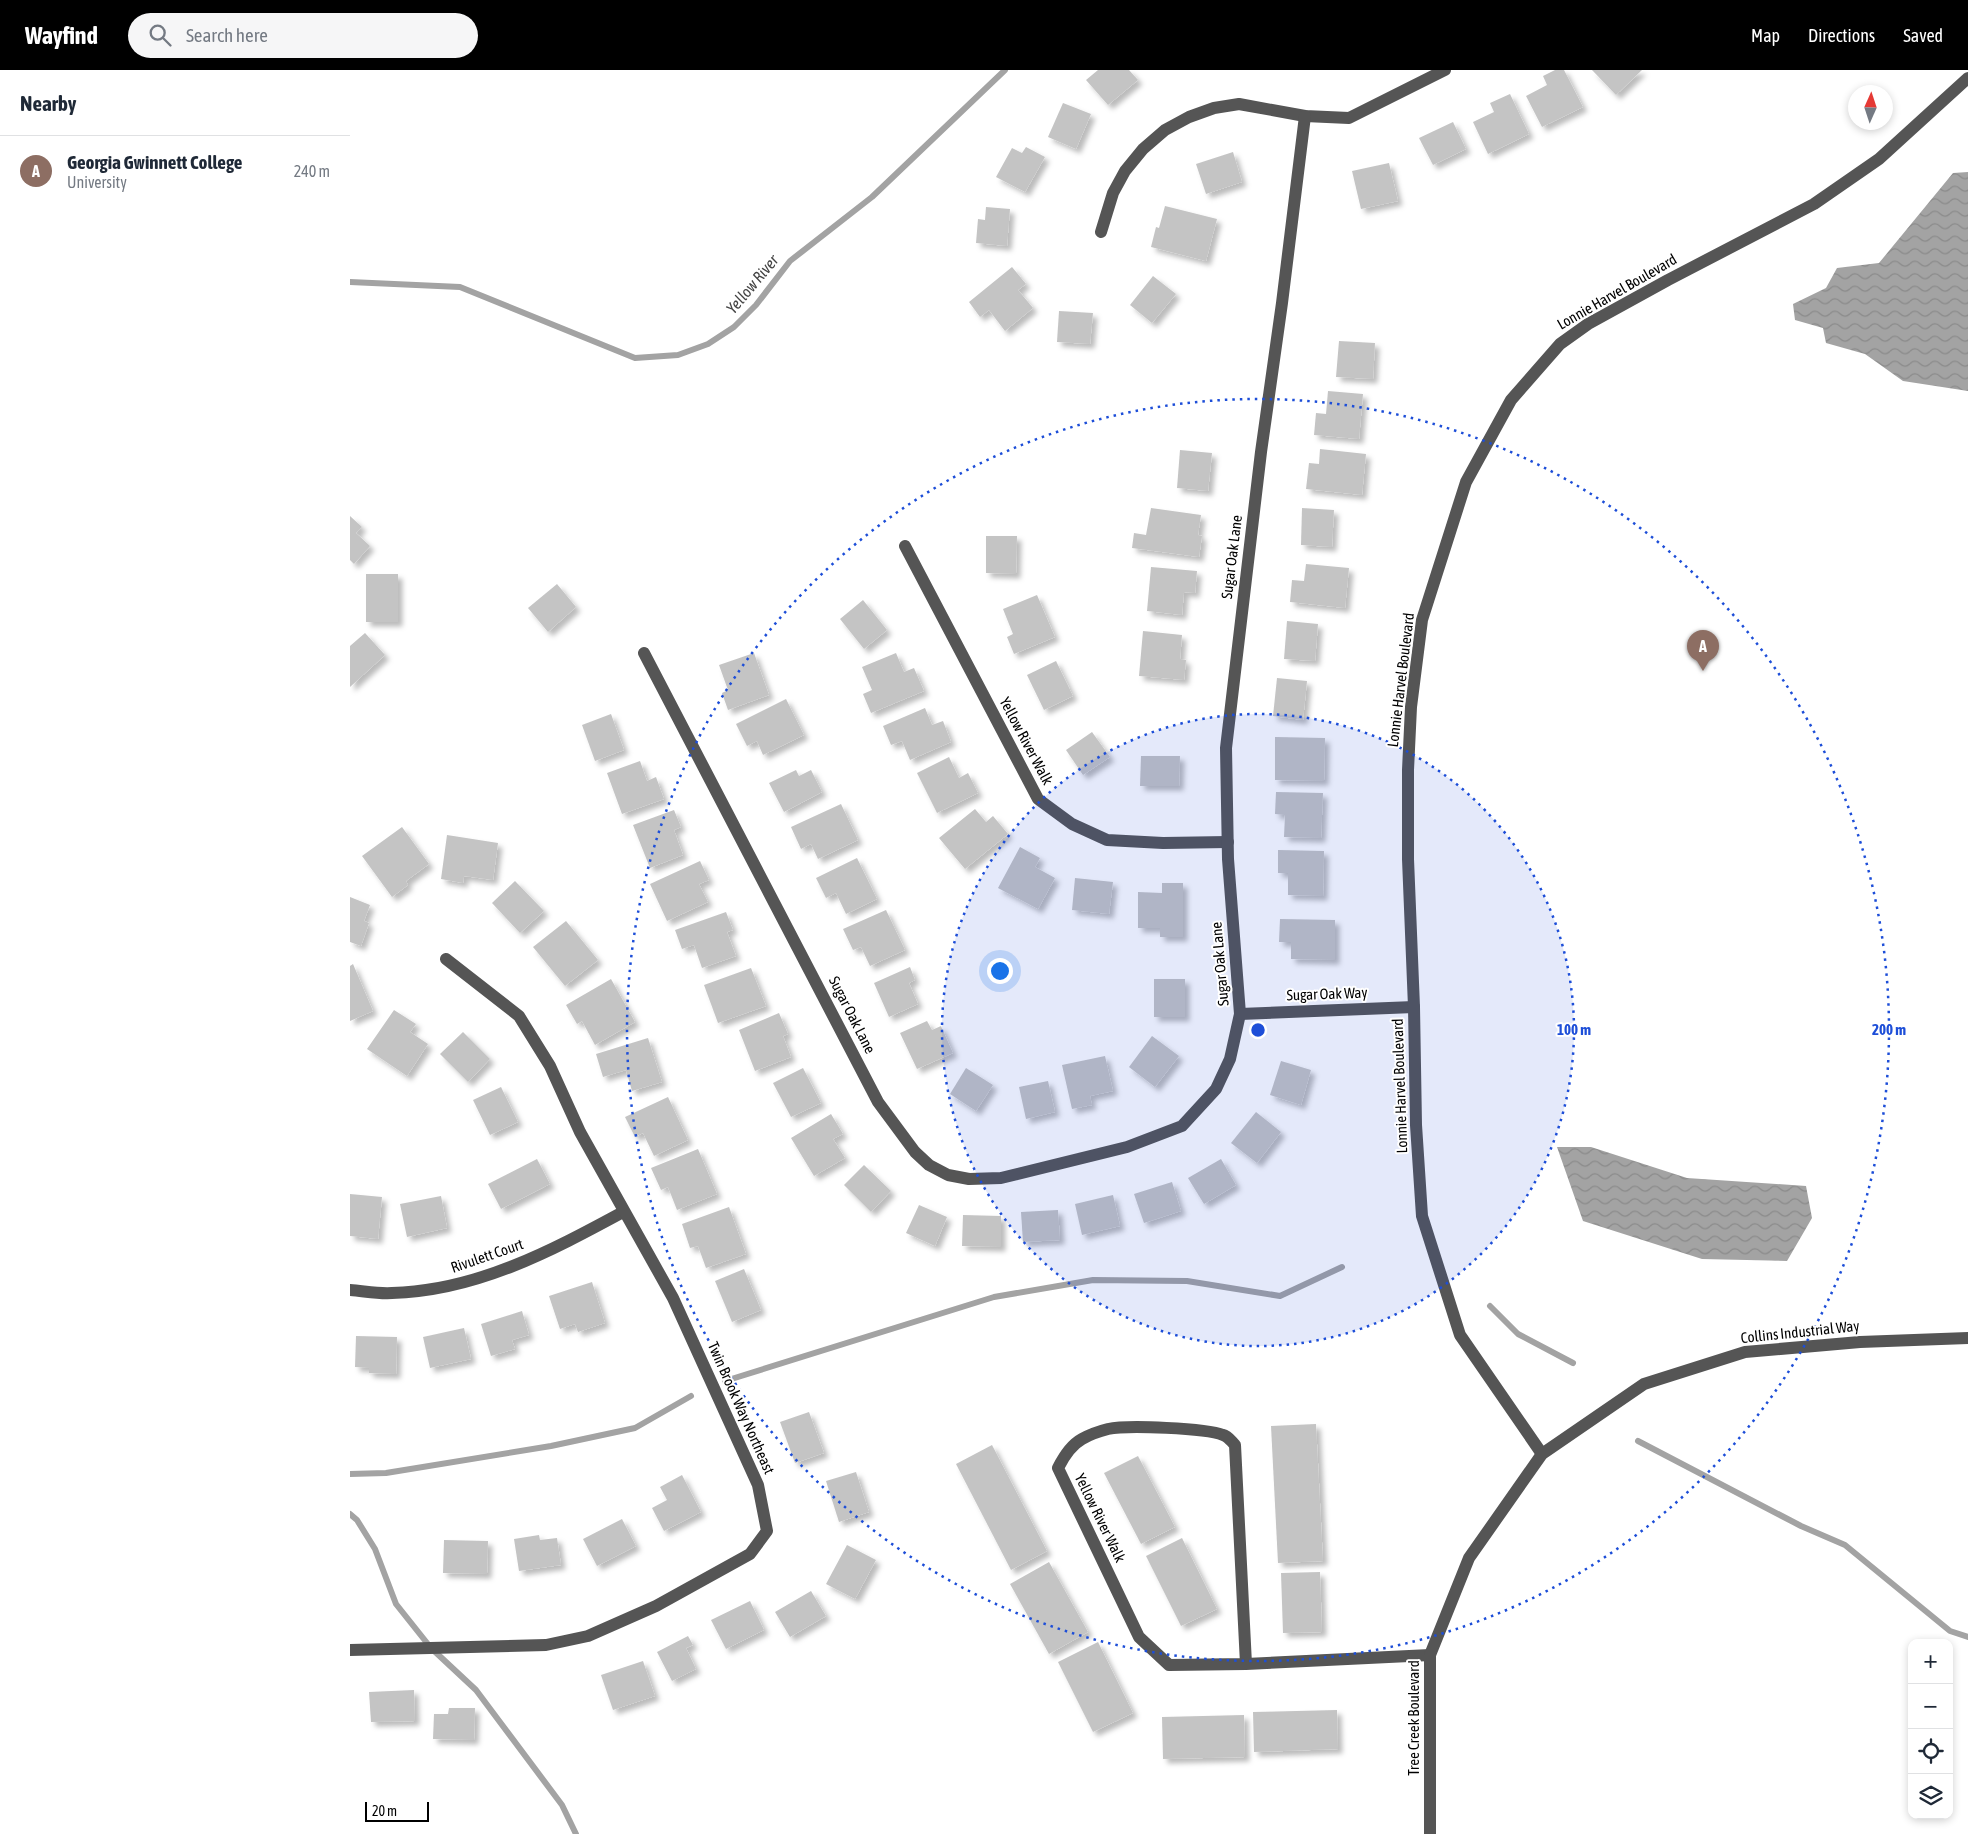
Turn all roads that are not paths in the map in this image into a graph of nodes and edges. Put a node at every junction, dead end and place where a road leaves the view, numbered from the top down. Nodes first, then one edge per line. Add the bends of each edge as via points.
1 (1444, 70) edge
2 (1968, 78) edge
3 (1305, 116) junction
4 (1101, 232) dead end
5 (905, 546) dead end
6 (644, 654) dead end
7 (1228, 842) junction
8 (446, 959) dead end
9 (1414, 1007) junction
10 (1240, 1014) junction
11 (623, 1212) junction
12 (350, 1290) edge
13 (1968, 1338) edge
14 (1542, 1454) junction
15 (350, 1650) edge
16 (1430, 1655) junction
17 (1246, 1664) junction
18 (1430, 1834) edge

1 - 3 street via 1349,118
2 - 9 street, Lonnie Harvel Boulevard via 1879,159 1814,204 1588,324 1560,344 1511,400 1466,482 1422,620 1408,770
3 - 4 street via 1239,104 1189,116 1164,130 1125,171 1113,194
3 - 7 street, Sugar Oak Lane via 1226,748
5 - 7 street, Yellow River Walk via 1038,799 1072,824 1107,840
6 - 10 street, Sugar Oak Lane via 878,1102 915,1152 930,1165 969,1179 1001,1178 1127,1147 1182,1126 1216,1089 1230,1059
7 - 10 street, Sugar Oak Lane
8 - 11 street, Twin Brook Way Northeast via 519,1016 550,1066 580,1132
9 - 10 street, Sugar Oak Way
9 - 14 street, Lonnie Harvel Boulevard via 1416,1125 1422,1216 1460,1335
11 - 12 street, Rivulett Court via 561,1246 497,1273 443,1288 392,1293
11 - 15 street, Twin Brook Way Northeast via 673,1298 758,1485 767,1531 750,1554 656,1606 588,1636 546,1645
13 - 14 street, Collins Industrial Way via 1860,1342 1745,1352 1644,1384
14 - 16 street, Tree Creek Boulevard via 1469,1558
16 - 17 street, Yellow River Walk
16 - 18 street, Tree Creek Boulevard
17 - 17 street, Yellow River Walk via 1235,1445 1226,1435 1213,1431 1173,1429 1109,1429 1082,1439 1065,1453 1058,1468 1139,1636 1169,1665

